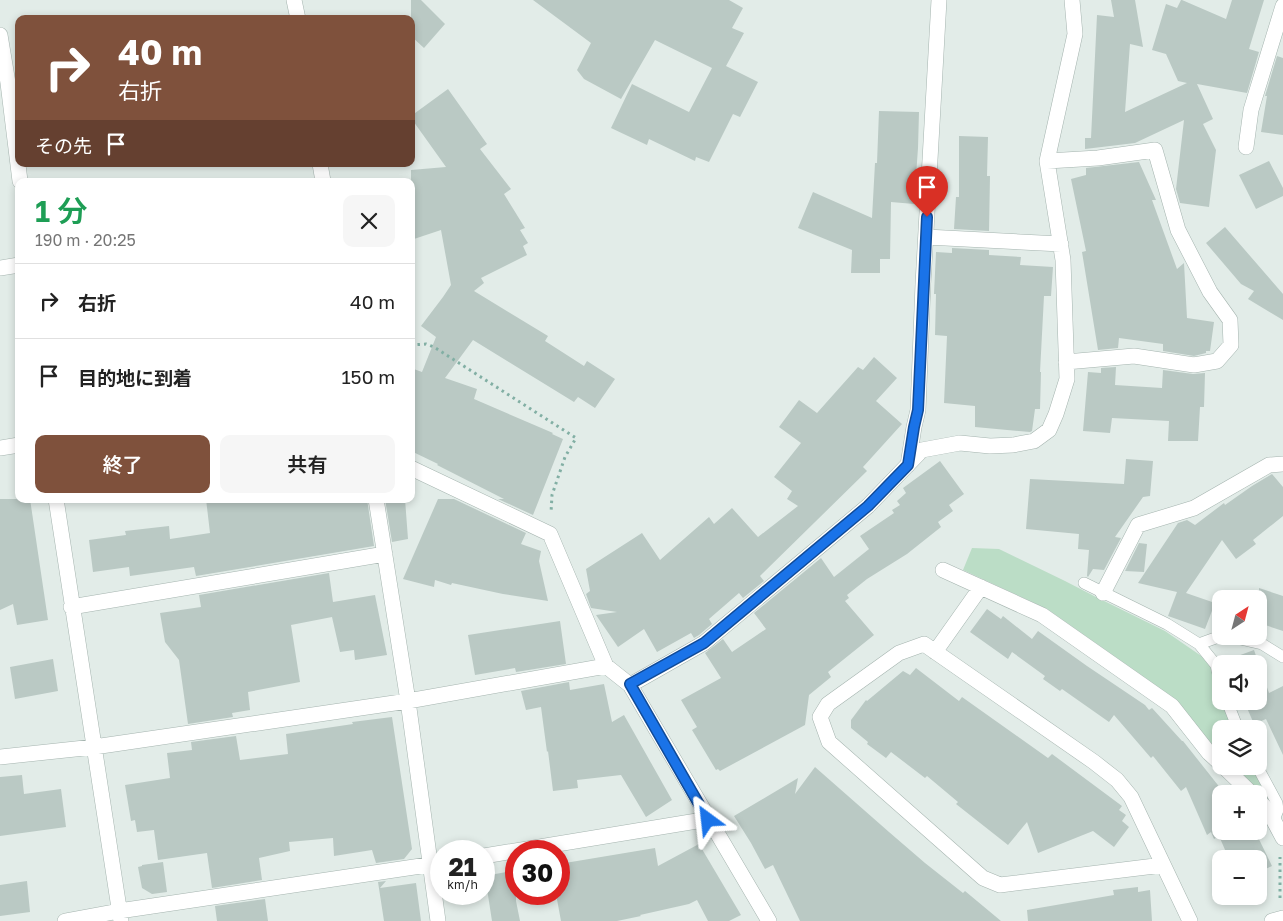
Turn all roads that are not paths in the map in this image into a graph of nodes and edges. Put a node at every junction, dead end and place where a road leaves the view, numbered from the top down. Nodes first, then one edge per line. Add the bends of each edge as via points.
1 (294, 0) edge
2 (939, 0) edge
3 (1072, 0) edge
4 (1283, 6) edge
5 (297, 15) edge
6 (0, 35) edge
7 (14, 82) edge
8 (15, 98) edge
9 (1246, 147) dead end
10 (1047, 161) junction
11 (926, 237) junction
12 (1061, 244) junction
13 (15, 266) edge
14 (0, 268) edge
15 (1066, 362) junction
16 (15, 446) edge
17 (0, 448) edge
18 (1283, 464) edge
19 (908, 465) junction
20 (415, 470) edge
21 (57, 503) edge
22 (377, 503) edge
23 (385, 554) junction
24 (943, 570) dead end
25 (1084, 583) dead end
26 (981, 588) junction
27 (1103, 592) junction
28 (71, 607) junction
29 (1212, 639) edge
30 (1198, 644) junction
31 (1264, 645) edge
32 (935, 652) junction
33 (1283, 657) edge
34 (1212, 660) edge
35 (606, 666) junction
36 (630, 684) junction
37 (408, 701) junction
38 (94, 747) junction
39 (1212, 755) edge
40 (0, 757) edge
41 (1232, 775) edge
42 (1262, 775) edge
43 (1243, 785) edge
44 (1267, 809) edge
45 (708, 820) junction
46 (1274, 820) junction
47 (431, 840) edge
48 (1281, 845) edge
49 (495, 854) edge
50 (430, 865) edge
51 (1163, 865) junction
52 (437, 905) edge
53 (120, 916) edge
54 (65, 921) edge
55 (438, 921) edge
56 (769, 921) edge
57 (1190, 921) edge

1 - 5 street
2 - 11 street
3 - 10 street via 1075,34
4 - 9 street via 1251,110
6 - 7 street
7 - 8 street
10 - 12 street
10 - 15 street via 1155,150 1178,230 1210,292 1230,320 1231,344 1217,361 1194,365 1134,356
11 - 12 street
11 - 19 street via 918,410
12 - 15 street
13 - 14 street
15 - 19 street via 1067,379 1056,414 1049,430 1034,441 990,446 960,444 922,450
16 - 17 street
18 - 27 street via 1268,465 1194,508 1138,524
19 - 36 street via 868,506 704,643
20 - 35 street via 550,534
21 - 28 street
22 - 23 street
23 - 28 street
23 - 37 street
24 - 26 street
25 - 27 lane
26 - 32 street
26 - 39 street via 1042,615 1172,706
27 - 30 lane via 1167,624
28 - 38 street
29 - 30 lane
30 - 34 lane
31 - 33 lane
32 - 51 street via 1117,780 1131,797
32 - 51 street via 924,644 900,654 828,704 820,717 829,742 984,878 1000,885
35 - 36 street
35 - 37 street
36 - 45 street
37 - 38 street
37 - 47 street
38 - 40 street
38 - 53 street
41 - 43 street
42 - 46 lane via 1278,810
44 - 46 street
45 - 49 street
45 - 56 street
46 - 48 street
50 - 53 street
51 - 57 street
52 - 55 street
53 - 54 street

